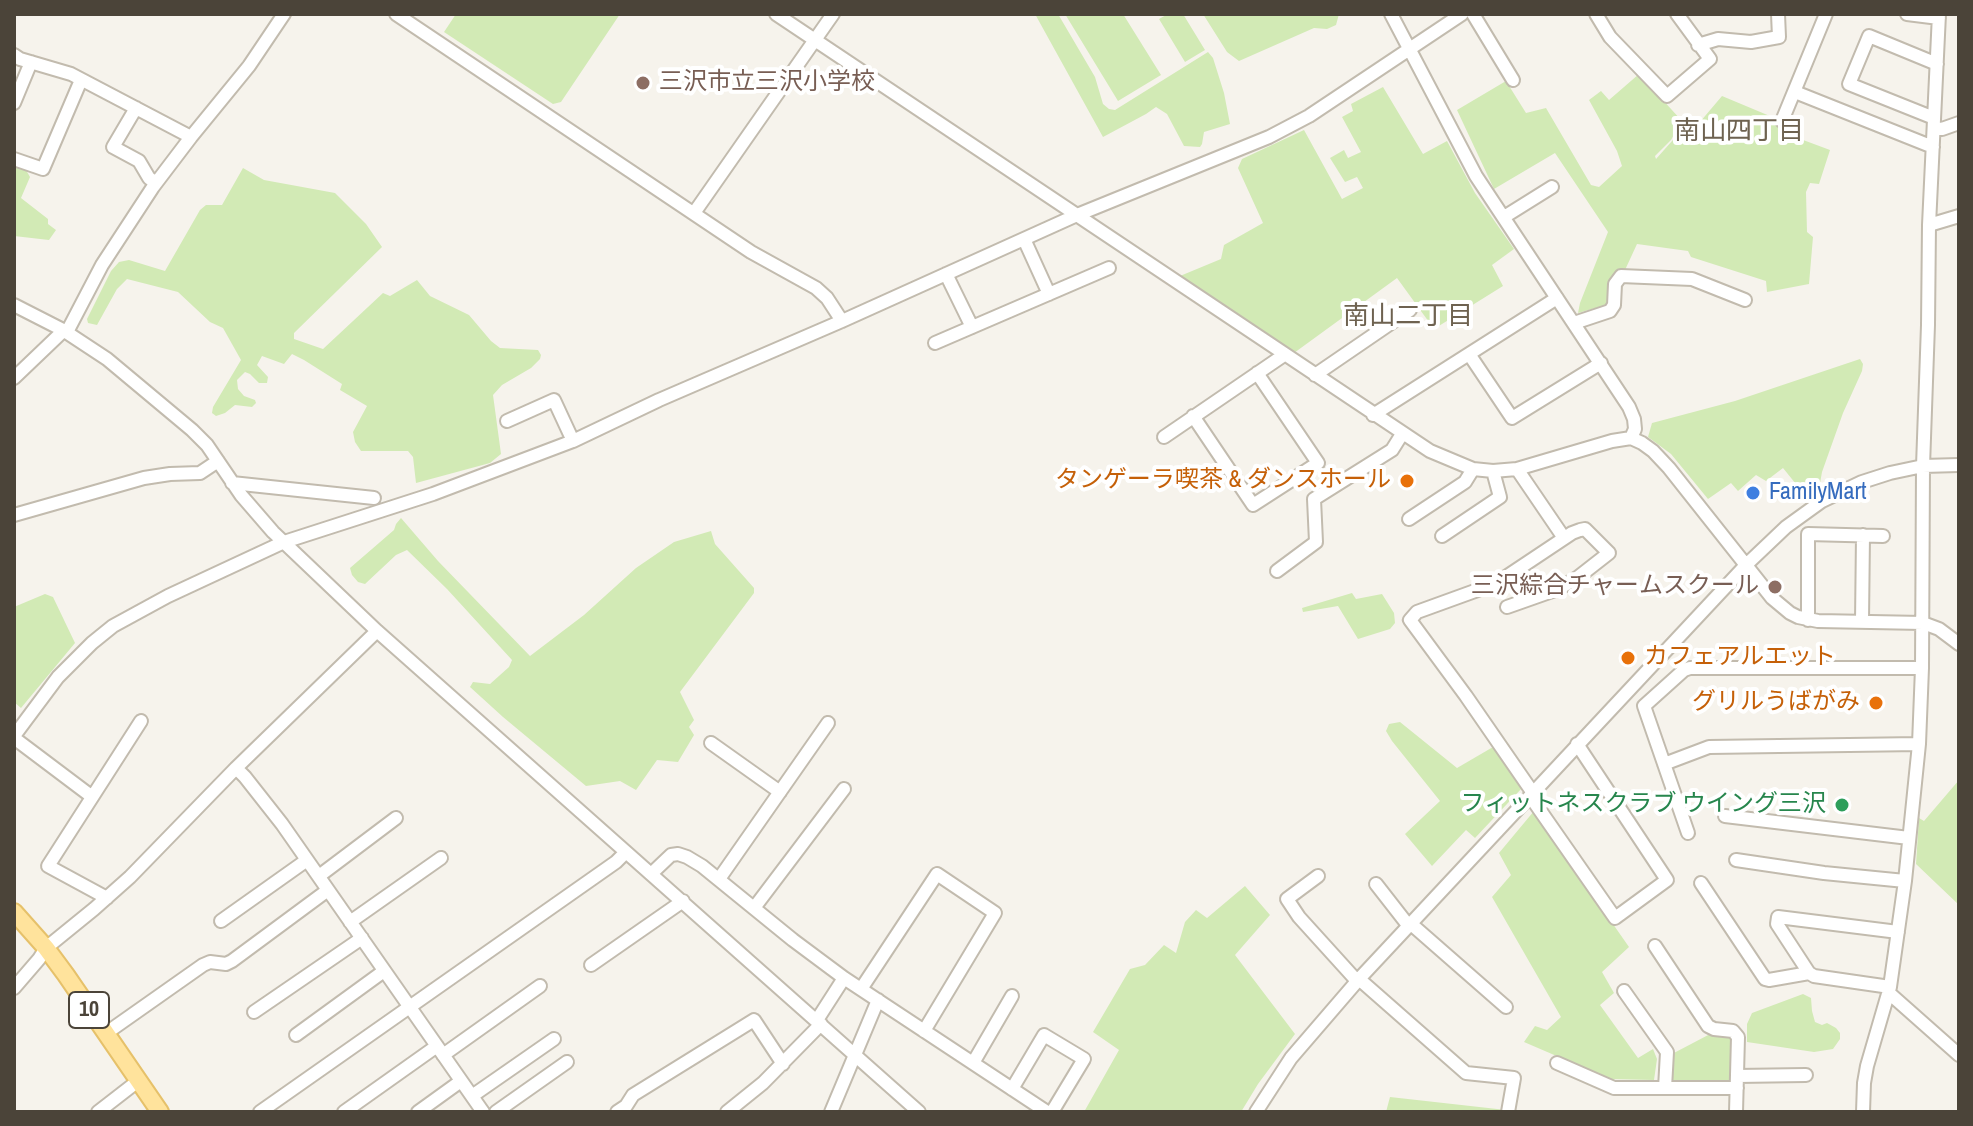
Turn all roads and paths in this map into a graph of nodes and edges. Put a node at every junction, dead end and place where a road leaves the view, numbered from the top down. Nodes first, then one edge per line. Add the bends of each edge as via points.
1 (284, 14) edge
2 (396, 14) edge
3 (776, 14) edge
4 (833, 14) edge
5 (1391, 14) edge
6 (1462, 14) edge
7 (1473, 14) edge
8 (1596, 14) edge
9 (1677, 14) edge
10 (1778, 14) edge
11 (1826, 14) edge
12 (1908, 14) edge
13 (1939, 16) edge
14 (815, 40) junction
15 (1698, 45) junction
16 (1409, 50) junction
17 (14, 55) edge
18 (31, 62) junction
19 (1937, 64) junction
20 (81, 80) junction
21 (1513, 80) dead end
22 (1795, 92) junction
23 (14, 103) edge
24 (136, 108) junction
25 (1782, 121) dead end
26 (1934, 123) junction
27 (1959, 123) edge
28 (191, 137) junction
29 (1933, 147) junction
30 (14, 159) edge
31 (156, 183) junction
32 (1552, 187) dead end
33 (694, 213) junction
34 (1077, 215) junction
35 (1959, 216) edge
36 (1504, 217) junction
37 (1929, 225) junction
38 (1024, 239) junction
39 (1109, 268) dead end
40 (946, 274) junction
41 (1049, 294) junction
42 (1557, 298) junction
43 (1745, 300) dead end
44 (14, 305) edge
45 (1410, 310) dead end
46 (842, 321) junction
47 (1574, 323) junction
48 (972, 327) junction
49 (65, 331) junction
50 (935, 343) dead end
51 (1469, 354) junction
52 (1284, 355) junction
53 (1601, 363) junction
54 (1257, 373) junction
55 (1315, 375) junction
56 (14, 378) edge
57 (1373, 415) junction
58 (1193, 416) junction
59 (507, 421) dead end
60 (1402, 434) junction
61 (1164, 437) dead end
62 (1631, 438) junction
63 (573, 441) junction
64 (218, 461) junction
65 (1959, 465) edge
66 (1923, 466) junction
67 (1473, 469) junction
68 (1517, 469) junction
69 (1493, 471) junction
70 (232, 483) junction
71 (374, 498) dead end
72 (14, 515) edge
73 (1409, 519) dead end
74 (1863, 535) junction
75 (1442, 536) dead end
76 (1883, 536) dead end
77 (1564, 538) junction
78 (284, 542) junction
79 (1746, 565) junction
80 (1277, 571) dead end
81 (1507, 607) dead end
82 (1808, 620) junction
83 (1862, 621) junction
84 (1923, 623) junction
85 (377, 631) junction
86 (1959, 644) edge
87 (1922, 668) junction
88 (141, 721) dead end
89 (828, 723) dead end
90 (14, 737) edge
91 (711, 743) dead end
92 (1577, 744) junction
93 (1919, 744) junction
94 (1664, 764) junction
95 (236, 768) junction
96 (844, 789) dead end
97 (780, 792) junction
98 (1531, 794) junction
99 (91, 796) junction
100 (1725, 816) dead end
101 (396, 818) dead end
102 (1688, 833) dead end
103 (1909, 838) junction
104 (626, 852) junction
105 (441, 858) dead end
106 (307, 860) junction
107 (1736, 860) dead end
108 (651, 874) junction
109 (319, 876) junction
110 (1318, 876) dead end
111 (719, 879) junction
112 (1905, 881) junction
113 (1701, 883) dead end
114 (1376, 884) dead end
115 (328, 890) junction
116 (107, 898) junction
117 (683, 901) junction
118 (754, 908) junction
119 (14, 912) edge
120 (221, 921) dead end
121 (350, 922) junction
122 (1409, 924) junction
123 (1898, 932) junction
124 (362, 938) junction
125 (1655, 946) dead end
126 (46, 948) junction
127 (591, 965) dead end
128 (384, 971) junction
129 (1809, 973) junction
130 (844, 978) junction
131 (1358, 980) junction
132 (540, 986) dead end
133 (14, 988) edge
134 (861, 989) junction
135 (1890, 990) junction
136 (1624, 991) dead end
137 (1012, 996) dead end
138 (878, 1000) junction
139 (410, 1007) junction
140 (1506, 1007) dead end
141 (254, 1012) dead end
142 (819, 1022) junction
143 (924, 1031) junction
144 (105, 1034) junction
145 (296, 1035) dead end
146 (554, 1039) dead end
147 (440, 1050) junction
148 (854, 1055) junction
149 (1959, 1055) edge
150 (567, 1062) dead end
151 (973, 1063) junction
152 (1557, 1063) dead end
153 (783, 1064) junction
154 (1806, 1075) dead end
155 (138, 1081) junction
156 (461, 1081) junction
157 (1737, 1082) junction
158 (1665, 1088) junction
159 (1012, 1089) junction
160 (472, 1096) junction
161 (98, 1112) edge
162 (160, 1112) edge
163 (260, 1112) edge
164 (344, 1112) edge
165 (418, 1112) edge
166 (483, 1112) edge
167 (496, 1112) edge
168 (617, 1112) edge
169 (727, 1112) edge
170 (831, 1112) edge
171 (919, 1112) edge
172 (1050, 1112) edge
173 (1256, 1112) edge
174 (1508, 1112) edge
175 (1736, 1112) edge
176 (1863, 1112) edge

1 - 28 street
2 - 33 street
3 - 14 street
4 - 14 street
5 - 16 street
6 - 16 street
7 - 21 street
8 - 15 street via 1610,37 1667,96 1710,59
9 - 15 street
10 - 15 street via 1779,37 1751,42 1718,39
11 - 22 street
12 - 13 street
13 - 19 street
14 - 33 street
14 - 34 street
16 - 34 street via 1269,137
16 - 36 street
17 - 18 street
18 - 20 street
18 - 23 street
19 - 26 street
19 - 26 street via 1869,36 1849,84
20 - 24 street
20 - 30 street via 43,169
22 - 25 street
22 - 29 street
24 - 28 street
24 - 31 street via 113,147 139,161
26 - 27 street via 1942,129
26 - 29 street
28 - 31 street
29 - 37 street
31 - 49 street
32 - 36 street
33 - 46 street via 816,288
34 - 38 street
34 - 52 street
35 - 37 street
36 - 42 street
37 - 66 street
38 - 40 street
38 - 41 street
39 - 41 street
40 - 46 street
40 - 48 street
41 - 48 street
42 - 47 street
42 - 51 street
43 - 47 street via 1692,279 1621,276 1610,311
44 - 49 street
45 - 55 street
46 - 63 street
47 - 53 street
48 - 50 street
49 - 56 street
49 - 64 street via 172,412
51 - 53 street via 1512,418
51 - 57 street
52 - 54 street
52 - 55 street
53 - 62 street via 1634,419
54 - 58 street
54 - 58 street via 1318,463 1253,505
55 - 57 street
57 - 60 street
58 - 61 street
59 - 63 street via 554,400
60 - 67 street
60 - 80 street via 1392,450 1314,499 1316,542
62 - 68 street
62 - 79 street via 1669,468
63 - 78 street
64 - 70 street
64 - 72 street via 200,473 144,478
65 - 66 street
66 - 79 street via 1862,482 1822,501
66 - 84 street
67 - 69 street
67 - 73 street via 1465,482
68 - 69 street
68 - 77 street
69 - 75 street via 1500,497
70 - 71 street
70 - 78 street
74 - 76 street
74 - 82 street via 1808,534
74 - 83 street
77 - 81 street via 1585,529 1609,553 1558,589
77 - 98 street via 1497,583 1417,612 1410,620
78 - 85 street
78 - 90 street via 113,626 72,660
79 - 82 street via 1781,606
79 - 92 street
82 - 83 street
83 - 84 street
84 - 86 street
84 - 87 street
85 - 95 street
85 - 104 street
87 - 93 street
87 - 94 street via 1684,670 1644,706
88 - 99 street
89 - 97 street
90 - 99 street
91 - 97 street
92 - 98 street
92 - 98 street via 1667,880 1615,918
93 - 94 street via 1709,747
93 - 103 street
94 - 102 street
95 - 106 street
95 - 116 street
96 - 118 street
97 - 111 street
98 - 122 street
99 - 116 street via 48,866
100 - 103 street
101 - 109 street
103 - 112 street
104 - 108 street
104 - 139 street
105 - 121 street
106 - 109 street
106 - 120 street
107 - 112 street
108 - 111 street via 678,854
108 - 117 street
109 - 115 street
110 - 131 street via 1287,899
111 - 118 street
112 - 123 street
113 - 129 street via 1765,979
114 - 122 street
115 - 121 street
115 - 144 street via 232,961 203,965
116 - 126 street
117 - 127 street
117 - 142 street
118 - 130 street
119 - 126 main road, 10
121 - 124 street
122 - 131 street
122 - 140 street
123 - 129 street via 1778,917 1777,924
123 - 135 street
124 - 128 street
124 - 141 street
125 - 157 street via 1708,1026 1736,1033
126 - 133 street
126 - 144 main road, 10
128 - 139 street
128 - 145 street
129 - 135 street
130 - 134 street
130 - 142 street
131 - 173 street via 1291,1058
131 - 174 street via 1466,1073 1514,1078
132 - 147 street
134 - 138 street
134 - 143 street via 937,874 972,897 995,913
135 - 149 street
135 - 176 street via 1867,1066
136 - 158 street via 1667,1052
137 - 151 street
138 - 143 street
138 - 148 street
139 - 147 street
139 - 163 street
142 - 148 street
142 - 153 street
143 - 151 street
144 - 155 main road, 10
146 - 160 street
147 - 156 street
147 - 164 street
148 - 170 street
148 - 171 street
150 - 167 street
151 - 159 street
152 - 158 street via 1614,1088
153 - 168 street via 754,1020 633,1095
153 - 169 street
154 - 157 street
155 - 161 street
155 - 162 main road, 10
156 - 160 street
156 - 165 street
157 - 158 street
157 - 175 street
159 - 172 street
159 - 172 street via 1044,1035 1084,1059
160 - 166 street

